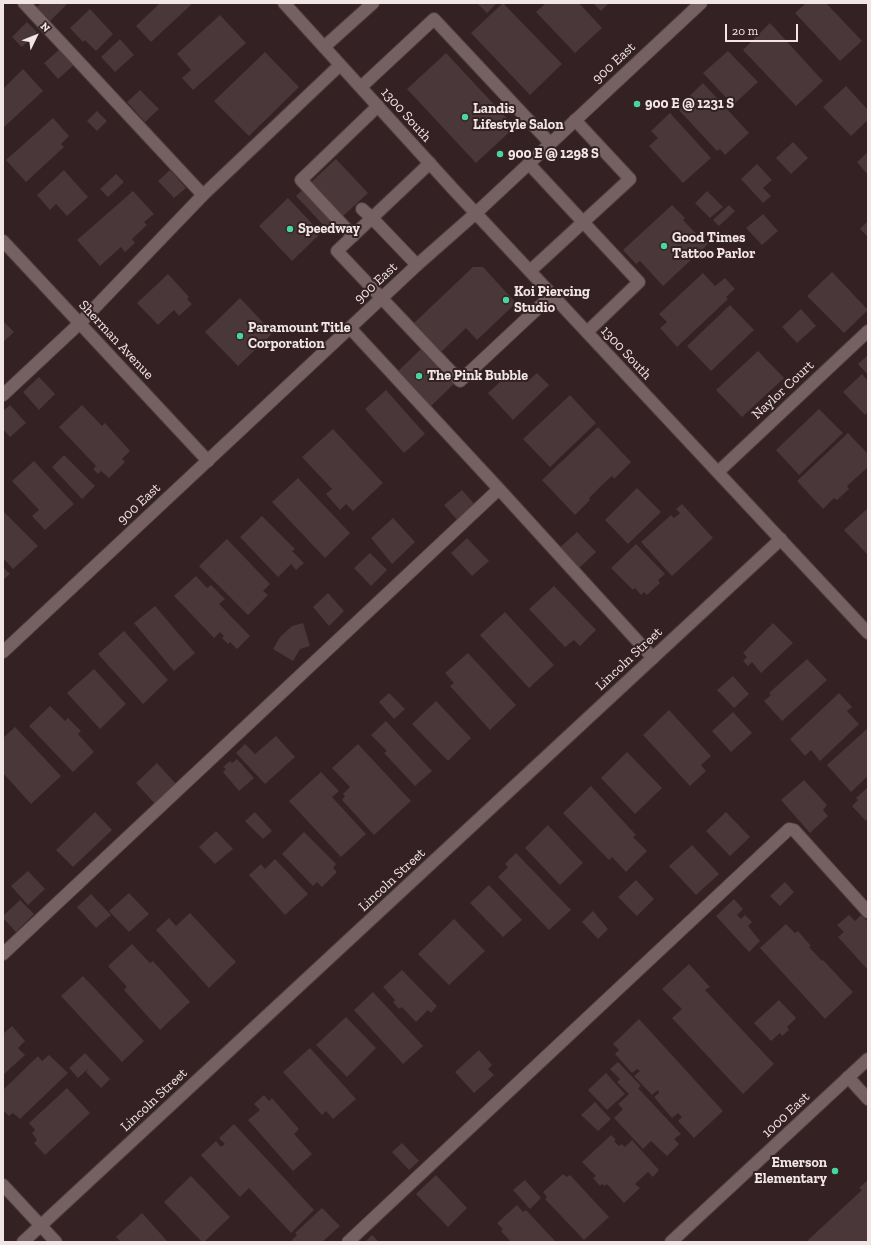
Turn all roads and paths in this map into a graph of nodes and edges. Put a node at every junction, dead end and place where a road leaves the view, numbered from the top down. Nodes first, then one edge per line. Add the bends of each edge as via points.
1 (24, 3) edge
2 (284, 3) edge
3 (373, 3) edge
4 (701, 3) edge
5 (324, 47) junction
6 (340, 65) junction
7 (361, 87) junction
8 (378, 106) junction
9 (575, 120) junction
10 (550, 143) junction
11 (430, 163) junction
12 (528, 164) junction
13 (203, 195) junction
14 (362, 209) dead end
15 (476, 213) junction
16 (372, 218) junction
17 (582, 223) junction
18 (353, 236) junction
19 (3, 241) edge
20 (417, 265) junction
21 (530, 271) junction
22 (552, 295) junction
23 (382, 298) junction
24 (80, 323) junction
25 (350, 328) junction
26 (868, 331) edge
27 (587, 332) junction
28 (3, 395) edge
29 (208, 460) junction
30 (718, 472) junction
31 (499, 489) junction
32 (781, 539) junction
33 (868, 633) edge
34 (3, 652) edge
35 (653, 658) junction
36 (868, 912) edge
37 (3, 954) edge
38 (868, 1059) edge
39 (848, 1078) junction
40 (868, 1099) edge
41 (3, 1185) edge
42 (41, 1226) junction
43 (23, 1242) edge
44 (56, 1242) edge
45 (348, 1242) edge
46 (671, 1242) edge

1 - 13 street
2 - 5 street, 1300 South
3 - 5 street
4 - 9 street, 900 East
5 - 6 street, 1300 South
6 - 7 street, 1300 South
6 - 13 street
7 - 8 street, 1300 South
7 - 10 street via 434,19
8 - 11 street, 1300 South
8 - 18 street via 300,180
9 - 10 street, 900 East
9 - 17 street via 630,179
10 - 12 street, 900 East
11 - 15 street, 1300 South
11 - 16 street
12 - 15 street, 900 East
12 - 17 street
13 - 24 street
14 - 16 street
15 - 20 street, 900 East
15 - 21 street, 1300 South
16 - 18 street
16 - 20 street
17 - 21 street
17 - 27 street via 639,282
18 - 23 street via 337,251
19 - 24 street, Sherman Avenue
20 - 23 street, 900 East
21 - 22 street, 1300 South
22 - 23 street via 460,381
22 - 27 street, 1300 South
23 - 25 street, 900 East
24 - 28 street
24 - 29 street, Sherman Avenue
25 - 29 street, 900 East
25 - 31 street
26 - 30 street, Naylor Court
27 - 30 street, 1300 South
29 - 34 street, 900 East
30 - 32 street, 1300 South
31 - 35 street
31 - 37 street
32 - 33 street, 1300 South
32 - 35 street, Lincoln Street
35 - 42 street, Lincoln Street
36 - 45 street via 794,830 789,829
38 - 39 street, 1000 East
39 - 40 street
39 - 46 street, 1000 East
41 - 42 street
42 - 43 street, Lincoln Street
42 - 44 street

